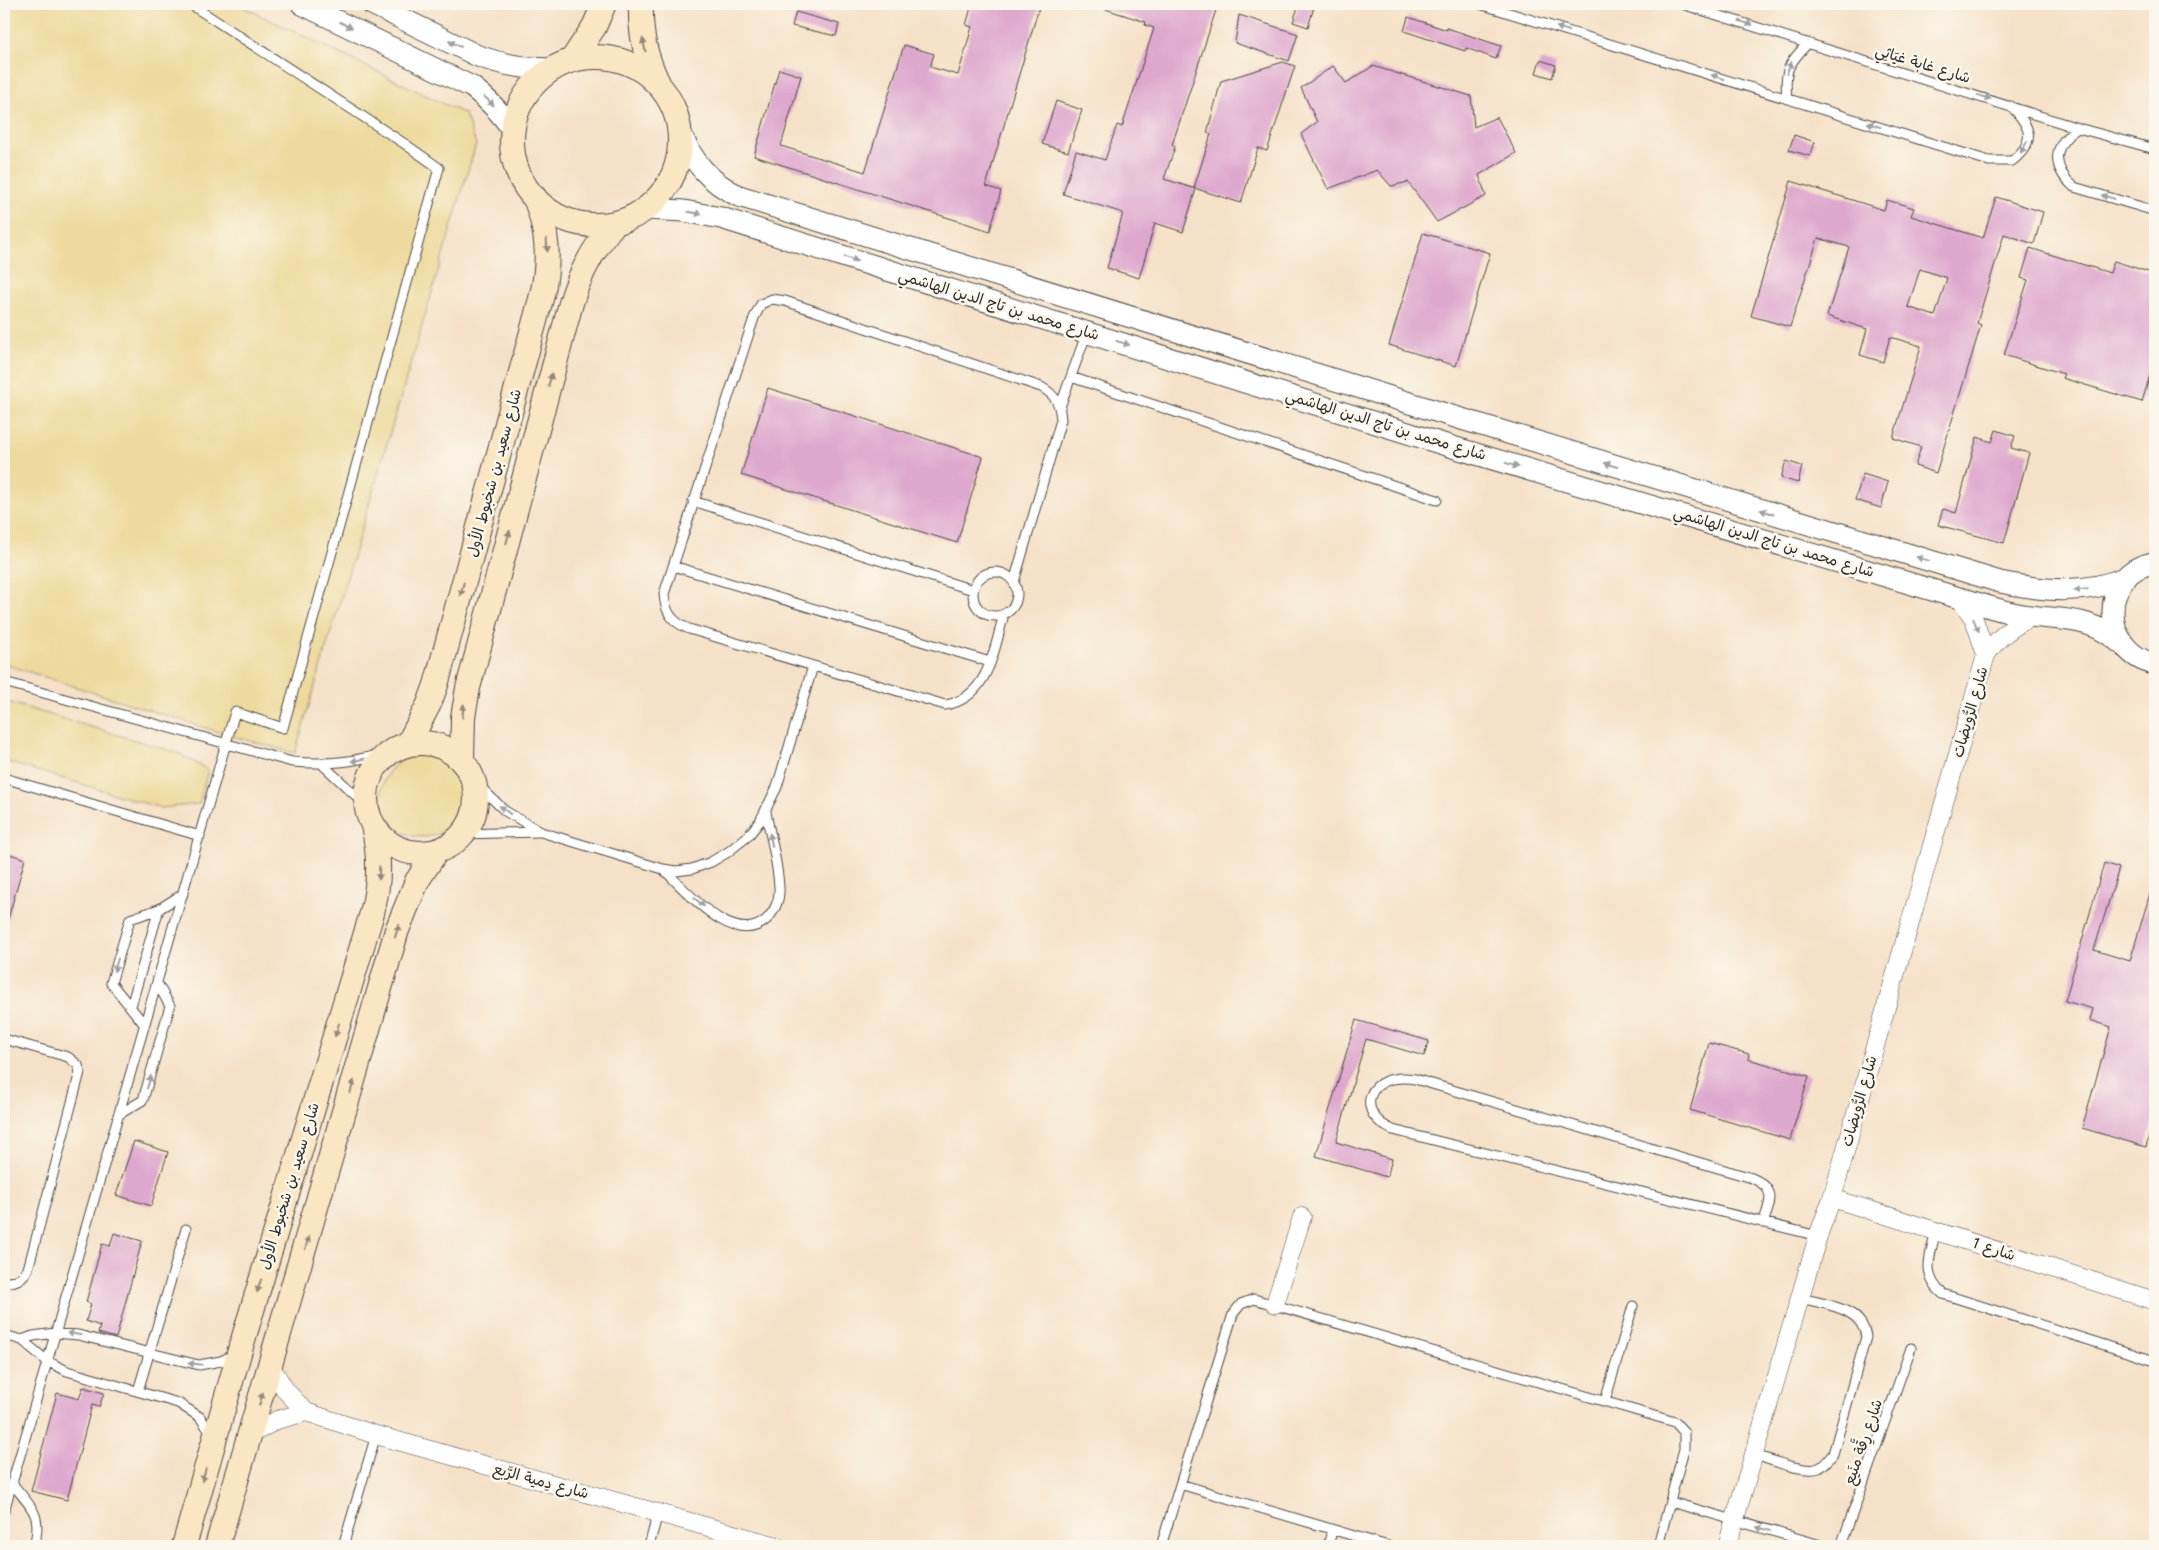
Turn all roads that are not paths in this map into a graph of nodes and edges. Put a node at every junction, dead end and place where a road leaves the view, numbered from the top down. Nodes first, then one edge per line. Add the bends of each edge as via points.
1 (190, 4) edge
2 (302, 4) edge
3 (372, 4) edge
4 (604, 4) edge
5 (641, 4) edge
6 (1480, 4) edge
7 (1682, 4) edge
8 (1808, 42) junction
9 (562, 65) junction
10 (658, 84) junction
11 (1787, 99) junction
12 (2011, 106) junction
13 (2078, 128) junction
14 (513, 130) junction
15 (680, 132) junction
16 (2155, 149) edge
17 (535, 198) junction
18 (647, 209) junction
19 (2155, 211) edge
20 (615, 223) junction
21 (1088, 332) junction
22 (1071, 377) junction
23 (1060, 407) junction
24 (1437, 500) dead end
25 (693, 501) junction
26 (2155, 563) edge
27 (672, 566) junction
28 (2127, 577) junction
29 (1014, 582) junction
30 (973, 590) junction
31 (1959, 598) junction
32 (1004, 614) junction
33 (2034, 616) junction
34 (2122, 645) junction
35 (1986, 655) junction
36 (990, 662) junction
37 (2155, 664) edge
38 (813, 666) junction
39 (4, 682) edge
40 (226, 744) junction
41 (400, 747) junction
42 (462, 760) junction
43 (323, 764) junction
44 (4, 778) edge
45 (474, 781) junction
46 (766, 812) junction
47 (370, 815) junction
48 (541, 832) junction
49 (464, 834) junction
50 (200, 836) junction
51 (436, 852) junction
52 (663, 869) junction
53 (183, 894) junction
54 (159, 909) junction
55 (156, 983) junction
56 (131, 1006) junction
57 (144, 1024) junction
58 (4, 1039) edge
59 (118, 1115) junction
60 (1832, 1198) junction
61 (1302, 1217) dead end
62 (1763, 1223) junction
63 (186, 1230) dead end
64 (1936, 1231) junction
65 (1818, 1236) junction
66 (4, 1282) edge
67 (1801, 1298) junction
68 (2155, 1301) edge
69 (1276, 1304) junction
70 (1633, 1306) dead end
71 (55, 1333) junction
72 (4, 1335) edge
73 (22, 1340) junction
74 (1911, 1348) dead end
75 (240, 1350) junction
76 (149, 1353) junction
77 (47, 1361) junction
78 (2155, 1361) edge
79 (271, 1367) junction
80 (138, 1391) junction
81 (1605, 1400) junction
82 (306, 1412) junction
83 (250, 1435) junction
84 (376, 1435) junction
85 (215, 1439) junction
86 (1754, 1455) junction
87 (12, 1482) junction
88 (1180, 1484) junction
89 (1671, 1502) junction
90 (4, 1512) edge
91 (658, 1513) junction
92 (1735, 1521) junction
93 (1332, 1531) junction
94 (751, 1543) edge
95 (1731, 1545) edge
96 (34, 1546) edge
97 (184, 1546) edge
98 (217, 1546) edge
99 (343, 1546) edge
100 (649, 1546) edge
101 (776, 1546) edge
102 (1161, 1546) edge
103 (1328, 1546) edge
104 (1388, 1546) edge
105 (1658, 1546) edge
106 (1824, 1546) edge
107 (1841, 1546) edge

1 - 40 lane via 439,168 283,728 235,712
2 -> 14 street via 472,87 488,99
9 -> 3 street via 514,67 487,59
4 - 9 main road via 594,27
10 -> 5 main road via 643,44
11 -> 6 lane
7 -> 8 lane, شارع غابة غيَاثِي
11 -> 8 lane via 1785,79 1790,62
8 -> 12 lane, شارع غابة غيَاثِي
9 - 10 main road via 603,57 633,65
9 - 14 main road via 540,78 522,102
10 - 15 main road via 669,98
12 -> 11 lane via 2028,127 2029,136 2020,154 2012,161 2000,162
12 - 13 lane, شارع غابة غيَاثِي
13 - 16 lane, شارع غابة غيَاثِي
19 -> 13 lane via 2074,187 2065,179 2059,168 2060,144
14 - 17 main road via 512,145 519,173
15 - 18 main road via 677,166 670,183
28 -> 15 street, شارع محمد بن تاج الدين الهاشمي via 2112,584 2080,590 2032,589 2000,582 1455,418 739,196 708,177
17 - 20 main road via 556,214 580,224
17 -> 41 main road, شارع سعيد بن شخبوط الأول via 546,236 547,276 436,685 429,704
18 - 20 main road
18 -> 21 street, شارع محمد بن تاج الدين الهاشمي via 721,218
42 -> 20 main road, شارع سعيد بن شخبوط الأول via 463,717 468,688 571,303 583,268
21 - 22 lane
21 -> 31 street, شارع محمد بن تاج الدين الهاشمي via 1446,445
22 - 23 lane
22 - 24 lane
23 - 25 lane via 1055,397 1041,387 772,298 757,310
23 - 29 lane via 1058,435
25 - 27 lane
25 - 30 lane
26 - 28 street, شارع محمد بن تاج الدين الهاشمي
27 - 36 lane
27 - 38 lane via 664,594 665,606 678,625
28 - 34 street via 2113,603 2112,617
29 - 30 lane via 1002,572 989,572 978,578
29 - 32 lane via 1018,596 1015,604
30 - 32 lane via 979,609 991,616
31 - 33 street, شارع محمد بن تاج الدين الهاشمي
31 -> 35 street, شارع الرُّويضات via 1974,619
32 - 36 lane
33 - 34 street, شارع محمد بن تاج الدين الهاشمي via 2088,623 2107,632
33 - 35 street, شارع الرُّويضات via 2001,636
34 - 37 street, شارع محمد بن تاج الدين الهاشمي via 2133,655
35 - 60 street, شارع الرُّويضات
36 - 38 lane via 983,682 972,693 959,702 945,705
38 - 46 lane via 777,787
39 - 40 lane
40 - 43 lane via 292,762
40 - 50 lane
41 - 42 main road via 422,742 437,745
41 -> 43 lane via 346,762
41 - 47 main road via 379,761 371,775 366,790
42 - 45 main road
43 - 47 lane
44 - 50 lane
48 -> 45 lane via 505,811
45 - 49 main road via 477,800 473,818
46 - 52 lane via 748,836 717,858 692,869 676,872
52 -> 46 lane via 720,921 745,928 765,921 775,908 780,889
47 - 51 main road via 382,837 400,848 421,854
47 -> 75 main road, شارع سعيد بن شخبوط الأول via 379,860 376,896
48 - 49 lane
48 - 52 lane
49 - 51 main road
50 - 53 lane
79 -> 51 main road, شارع سعيد بن شخبوط الأول via 400,921 417,881
53 - 54 lane
53 - 55 lane
54 - 56 lane
54 -> 56 lane via 130,919 111,983
55 - 57 lane
59 -> 55 lane via 143,1100 146,1090 170,1006
56 - 57 lane
57 - 59 lane
58 - 66 lane via 68,1057 78,1065 80,1072 28,1269 14,1282
59 - 71 lane
60 - 64 street, شارع 1
60 - 65 street, شارع الرُّويضات
61 - 69 street
62 - 62 lane via 1393,1130 1373,1114 1371,1095 1375,1087 1389,1078 1414,1079 1752,1178 1761,1182 1770,1193 1771,1200
62 - 65 lane
63 - 76 lane
64 - 68 street, شارع 1
64 - 78 lane via 1928,1267 1932,1282 1943,1294
65 - 67 street, شارع الرُّويضات
67 - 86 street, شارع الرُّويضات
67 - 86 lane via 1848,1311 1856,1315 1865,1328 1866,1337 1833,1454 1820,1468 1813,1469
69 - 81 lane
69 - 88 lane via 1247,1300 1232,1314
70 - 81 lane
71 - 73 lane
76 -> 71 lane via 78,1335
71 - 77 lane
72 - 73 lane
73 - 77 lane
74 - 107 lane, شارع رِقَّة منَيع
75 -> 76 lane via 221,1362 199,1365
75 - 85 main road, شارع سعيد بن شخبوط الأول
76 - 80 lane
77 - 80 lane via 67,1371
77 - 87 lane
79 - 82 street, شارع دِمية الرَّبع via 286,1392
83 -> 79 main road, شارع سعيد بن شخبوط الأول
80 - 85 lane via 189,1409 200,1417
81 - 89 lane via 1681,1426 1684,1449
82 - 83 street via 276,1420
82 - 84 street, شارع دِمية الرَّبع
83 - 98 main road, شارع سعيد بن شخبوط الأول
84 - 91 street, شارع دِمية الرَّبع
84 - 99 lane
85 -> 97 main road, شارع سعيد بن شخبوط الأول
86 - 92 street, شارع الرُّويضات
87 - 90 lane
87 - 96 lane via 36,1514 39,1528
88 - 93 lane
88 - 102 lane
89 - 92 lane
89 - 105 lane
91 - 94 street, شارع دِمية الرَّبع
91 - 100 lane
92 - 95 street, شارع الرُّويضات
106 -> 92 lane
93 - 103 lane
93 - 104 lane
94 - 101 street, شارع دِمية الرَّبع

